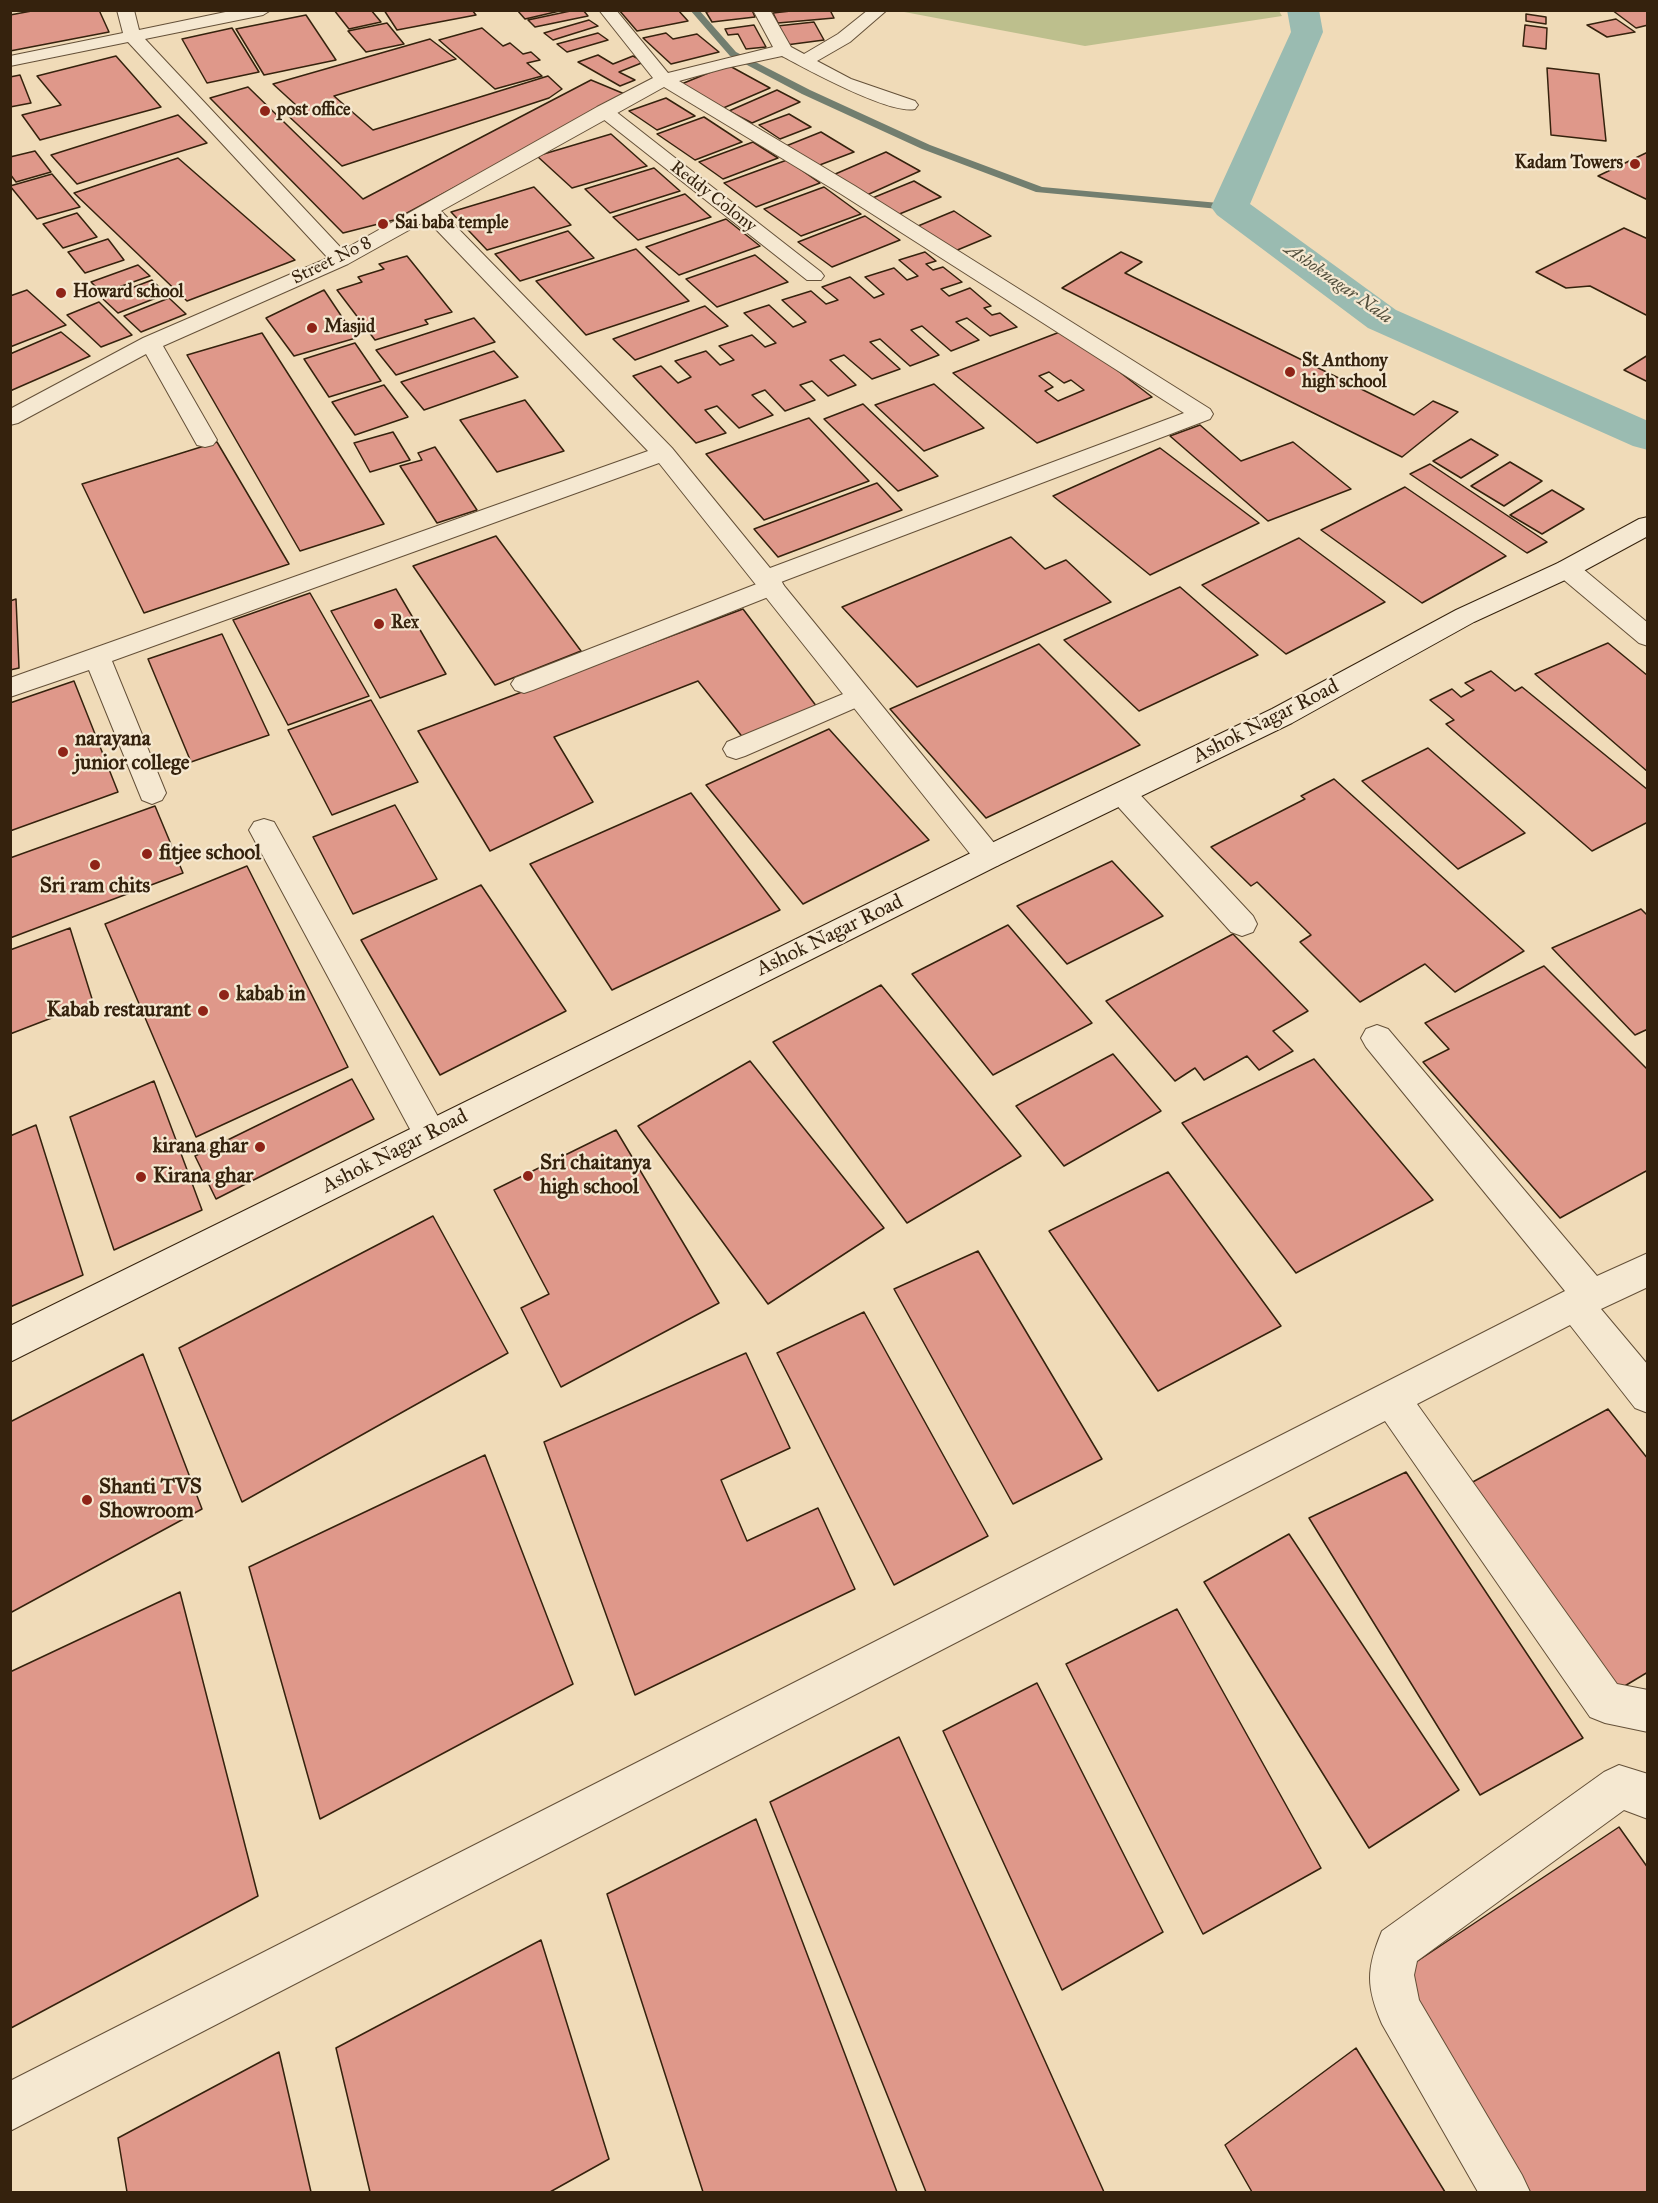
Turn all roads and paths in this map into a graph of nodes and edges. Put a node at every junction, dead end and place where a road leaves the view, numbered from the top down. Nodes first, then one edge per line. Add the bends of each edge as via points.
1 (126, 10) edge
2 (263, 10) edge
3 (607, 10) edge
4 (761, 10) edge
5 (879, 10) edge
6 (133, 37) junction
7 (784, 50) junction
8 (10, 61) edge
9 (804, 61) junction
10 (664, 80) junction
11 (909, 105) dead end
12 (608, 114) junction
13 (429, 210) junction
14 (341, 260) junction
15 (814, 276) dead end
16 (151, 343) junction
17 (10, 418) edge
18 (206, 440) dead end
19 (664, 453) junction
20 (1641, 528) edge
21 (1567, 569) junction
22 (769, 582) junction
23 (1647, 637) edge
24 (97, 657) junction
25 (524, 684) dead end
26 (10, 688) edge
27 (861, 696) junction
28 (736, 749) dead end
29 (152, 793) dead end
30 (1122, 793) junction
31 (264, 830) dead end
32 (988, 857) junction
33 (1242, 924) dead end
34 (1377, 1038) dead end
35 (430, 1134) junction
36 (1647, 1269) edge
37 (1583, 1300) junction
38 (10, 1345) edge
39 (1647, 1395) edge
40 (1392, 1400) junction
41 (1647, 1711) edge
42 (1647, 1798) edge
43 (10, 2107) edge
44 (1505, 2193) edge

1 - 6 street
2 - 6 street
3 - 10 street
4 - 7 street
5 - 9 street via 844,38
6 - 8 street
6 - 14 street
7 - 9 street
7 - 10 street, Street No 8
9 - 11 street via 845,83
10 - 12 street, Street No 8
10 - 22 street via 1203,414
12 - 13 street, Street No 8
12 - 15 lane, Reddy Colony
13 - 14 street, Street No 8
13 - 19 street
14 - 16 street, Street No 8
16 - 17 street, Street No 8
16 - 18 street
19 - 22 street
19 - 24 street
20 - 21 street, Ashok Nagar Road
21 - 23 street
21 - 30 street, Ashok Nagar Road via 1465,616 1282,716
22 - 25 lane
22 - 27 street
24 - 26 street
24 - 29 street
27 - 28 lane
27 - 32 street
30 - 32 street, Ashok Nagar Road
30 - 33 street
31 - 35 street
32 - 35 street, Ashok Nagar Road
34 - 37 street
35 - 38 street, Ashok Nagar Road
36 - 37 street
37 - 39 street
37 - 40 street
40 - 41 street via 1605,1702
40 - 43 street
42 - 44 street via 1620,1787 1398,1947 1391,1976 1398,2008

